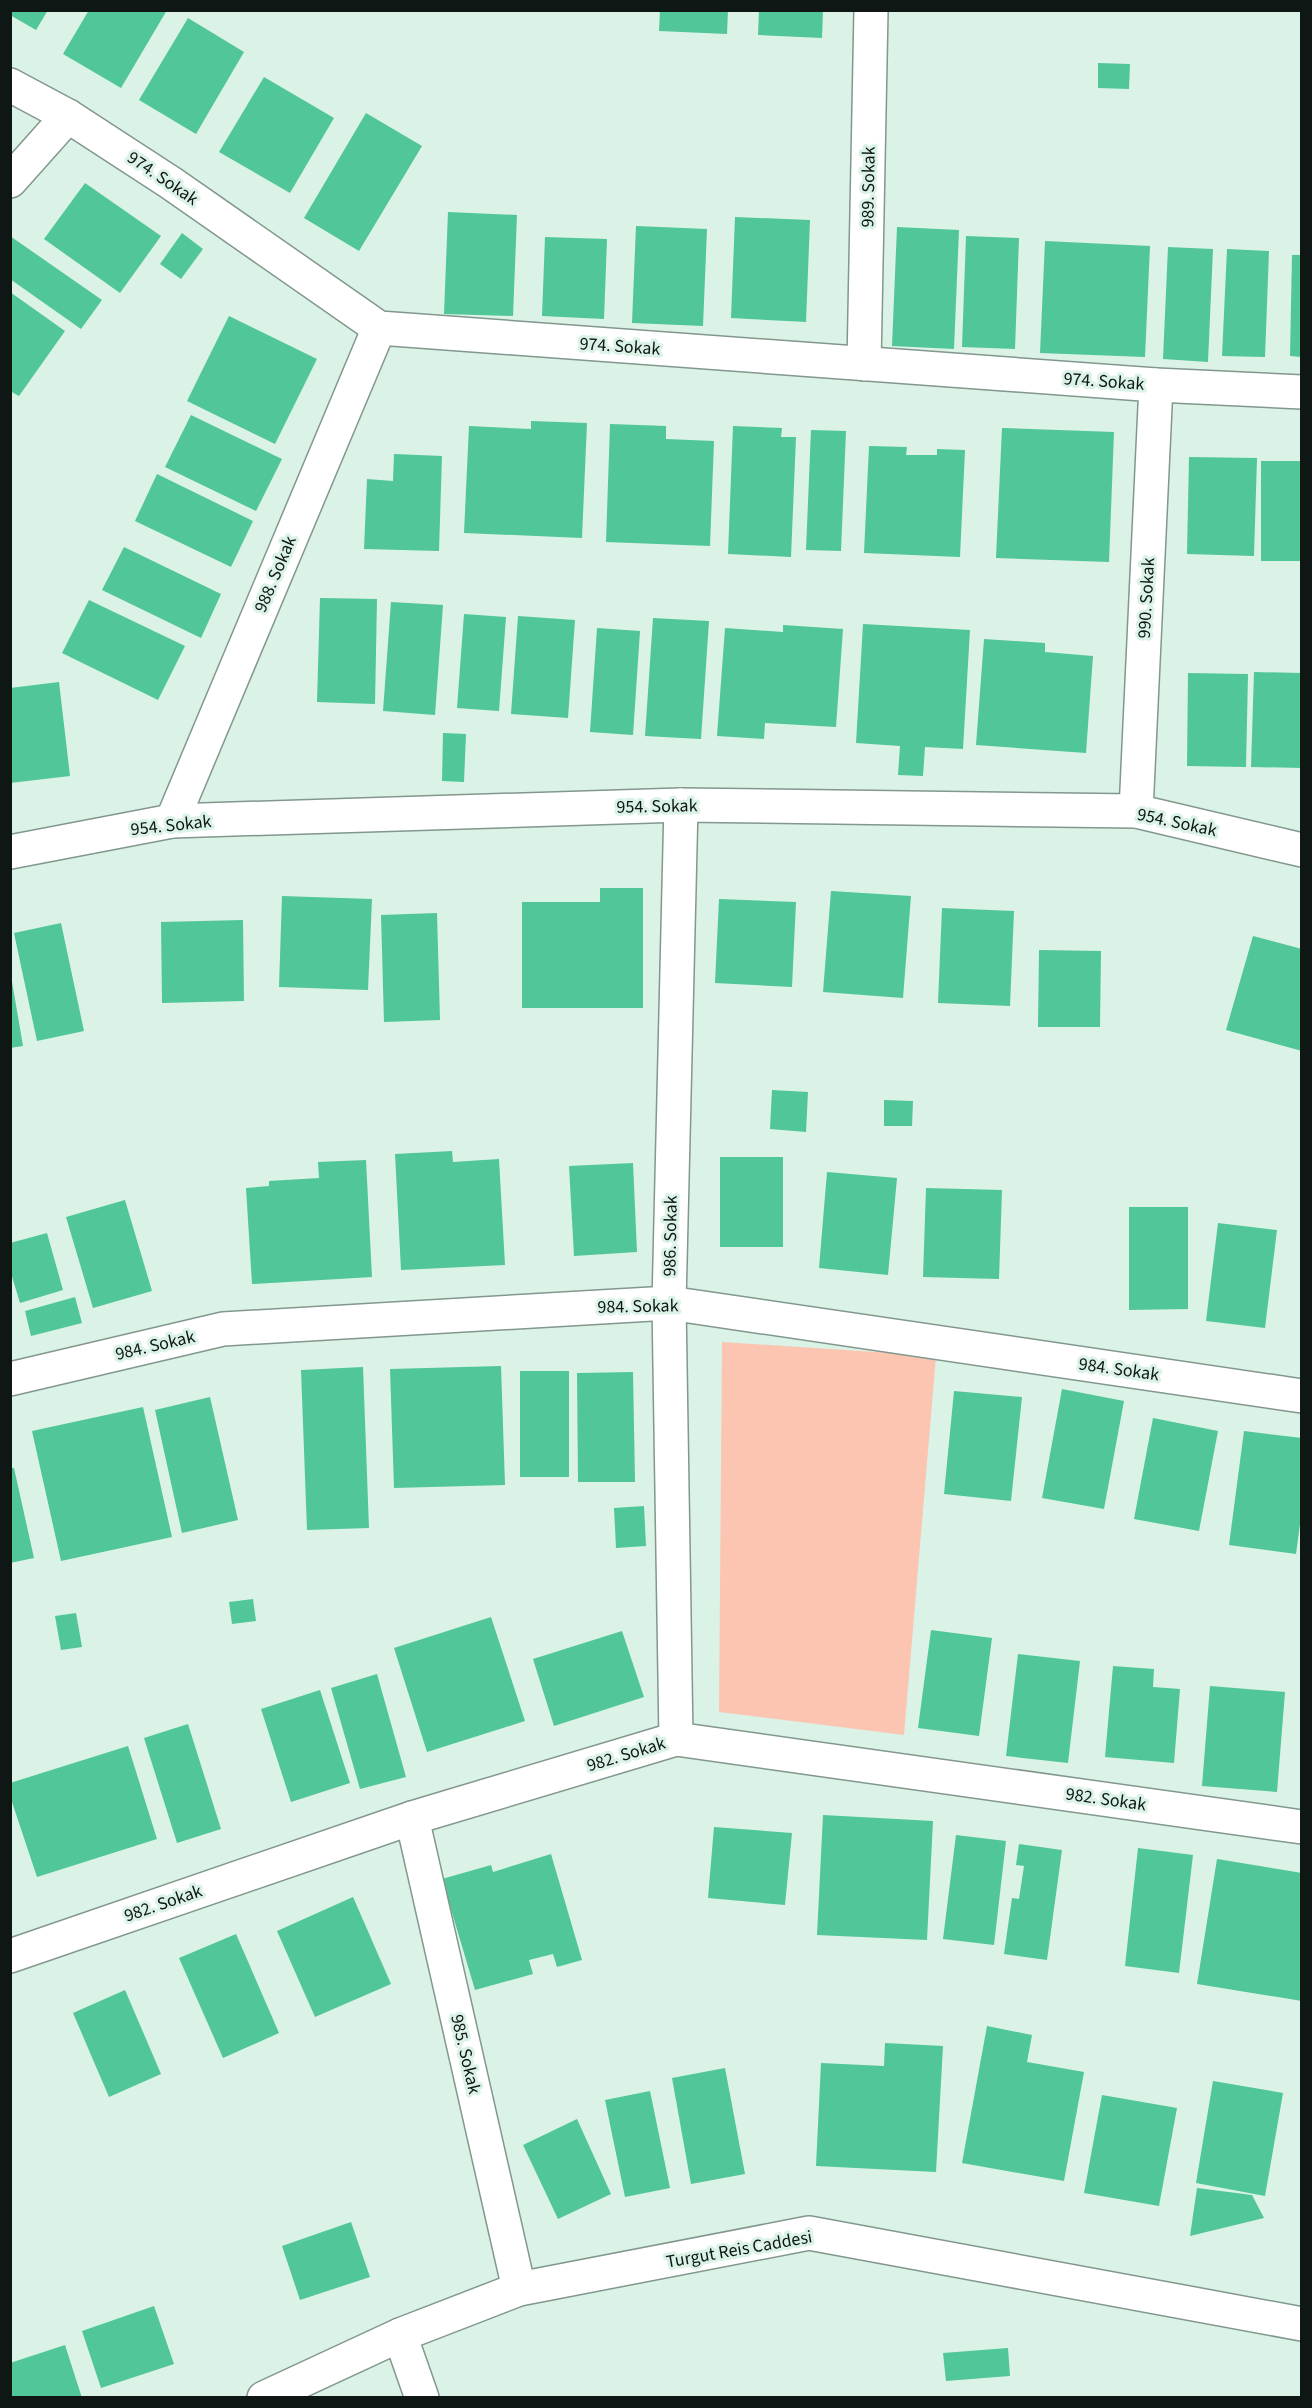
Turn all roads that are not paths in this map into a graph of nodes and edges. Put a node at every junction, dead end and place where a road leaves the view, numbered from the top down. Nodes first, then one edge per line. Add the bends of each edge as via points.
1 (872, 10) edge
2 (10, 85) edge
3 (68, 116) junction
4 (10, 181) edge
5 (379, 328) junction
6 (864, 364) junction
7 (1156, 385) junction
8 (1302, 392) edge
9 (681, 805) junction
10 (1136, 811) junction
11 (172, 821) junction
12 (1302, 850) edge
13 (10, 852) edge
14 (669, 1303) junction
15 (10, 1379) edge
16 (1302, 1396) edge
17 (676, 1739) junction
18 (412, 1818) junction
19 (1302, 1827) edge
20 (12, 1950) edge
21 (519, 2289) junction
22 (1301, 2321) edge
23 (400, 2335) junction
24 (264, 2397) edge
25 (422, 2397) edge

1 - 6 street, 989. Sokak
2 - 3 street, 974. Sokak
3 - 4 street
3 - 5 street, 974. Sokak
5 - 6 street, 974. Sokak
5 - 11 street, 988. Sokak
6 - 7 street, 974. Sokak
7 - 8 street, 974. Sokak
7 - 10 street, 990. Sokak
9 - 10 street, 954. Sokak
9 - 11 street, 954. Sokak
9 - 14 street, 986. Sokak
10 - 12 street, 954. Sokak
11 - 13 street, 954. Sokak
14 - 15 street, 984. Sokak via 223,1329
14 - 16 street, 984. Sokak
14 - 17 street, 986. Sokak
17 - 18 street, 982. Sokak
17 - 19 street, 982. Sokak
18 - 20 street, 982. Sokak
18 - 21 street, 985. Sokak
21 - 22 street, Turgut Reis Caddesi via 809,2233
21 - 23 street, Turgut Reis Caddesi
23 - 24 street, Turgut Reis Caddesi
23 - 25 street

